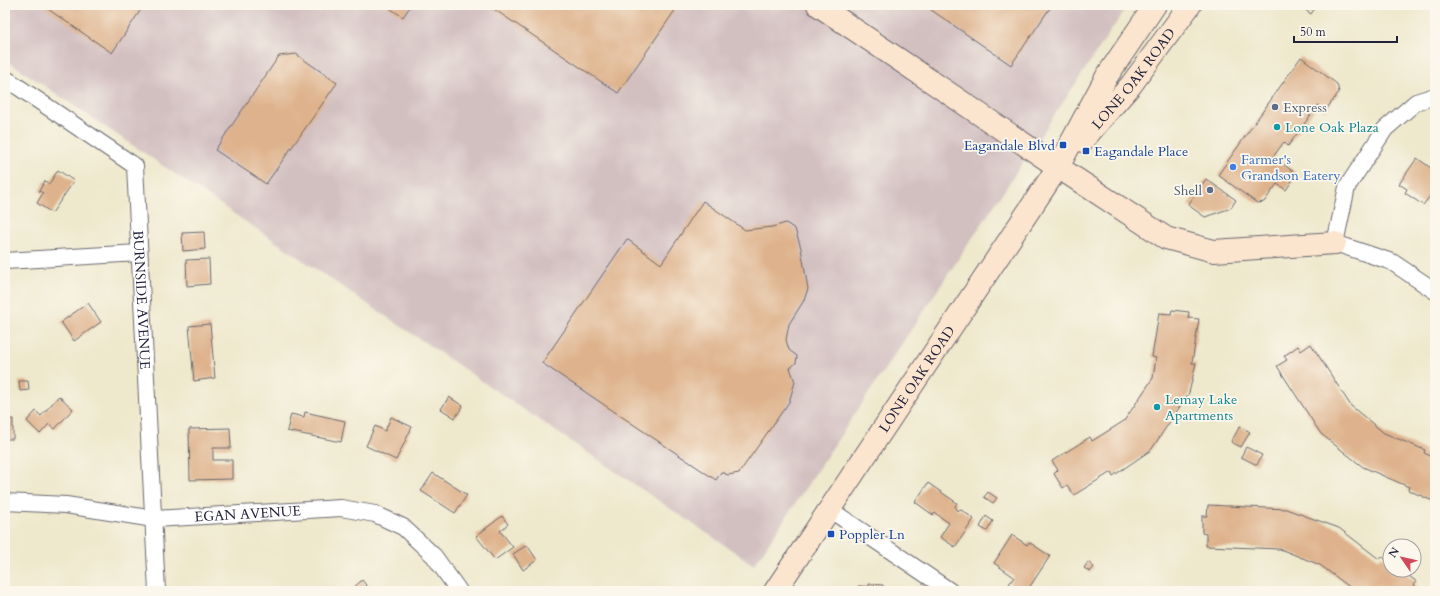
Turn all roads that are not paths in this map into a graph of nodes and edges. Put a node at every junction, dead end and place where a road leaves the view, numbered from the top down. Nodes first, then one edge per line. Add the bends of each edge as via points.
1 (818, 5) edge
2 (1155, 5) edge
3 (1190, 5) edge
4 (5, 78) edge
5 (1435, 96) edge
6 (1058, 167) junction
7 (1335, 243) junction
8 (139, 253) junction
9 (5, 261) edge
10 (1435, 291) edge
11 (5, 502) edge
12 (829, 509) junction
13 (154, 519) junction
14 (157, 591) edge
15 (459, 591) edge
16 (775, 591) edge
17 (950, 591) edge

1 - 6 main road
2 - 6 main road, LONE OAK ROAD via 1107,76
3 - 6 main road, LONE OAK ROAD via 1131,85
4 - 8 street, BURNSIDE AVENUE via 135,166
5 - 7 street via 1416,102 1385,129 1347,188
6 - 7 main road via 1166,238 1214,251
6 - 12 main road, LONE OAK ROAD
7 - 10 street via 1392,262
8 - 9 street
8 - 13 street, BURNSIDE AVENUE
11 - 13 street, EGAN AVENUE via 66,505
12 - 16 main road, LONE OAK ROAD
12 - 17 street
13 - 14 street, BURNSIDE AVENUE
13 - 15 street, EGAN AVENUE via 341,508 375,514 403,527 434,556

